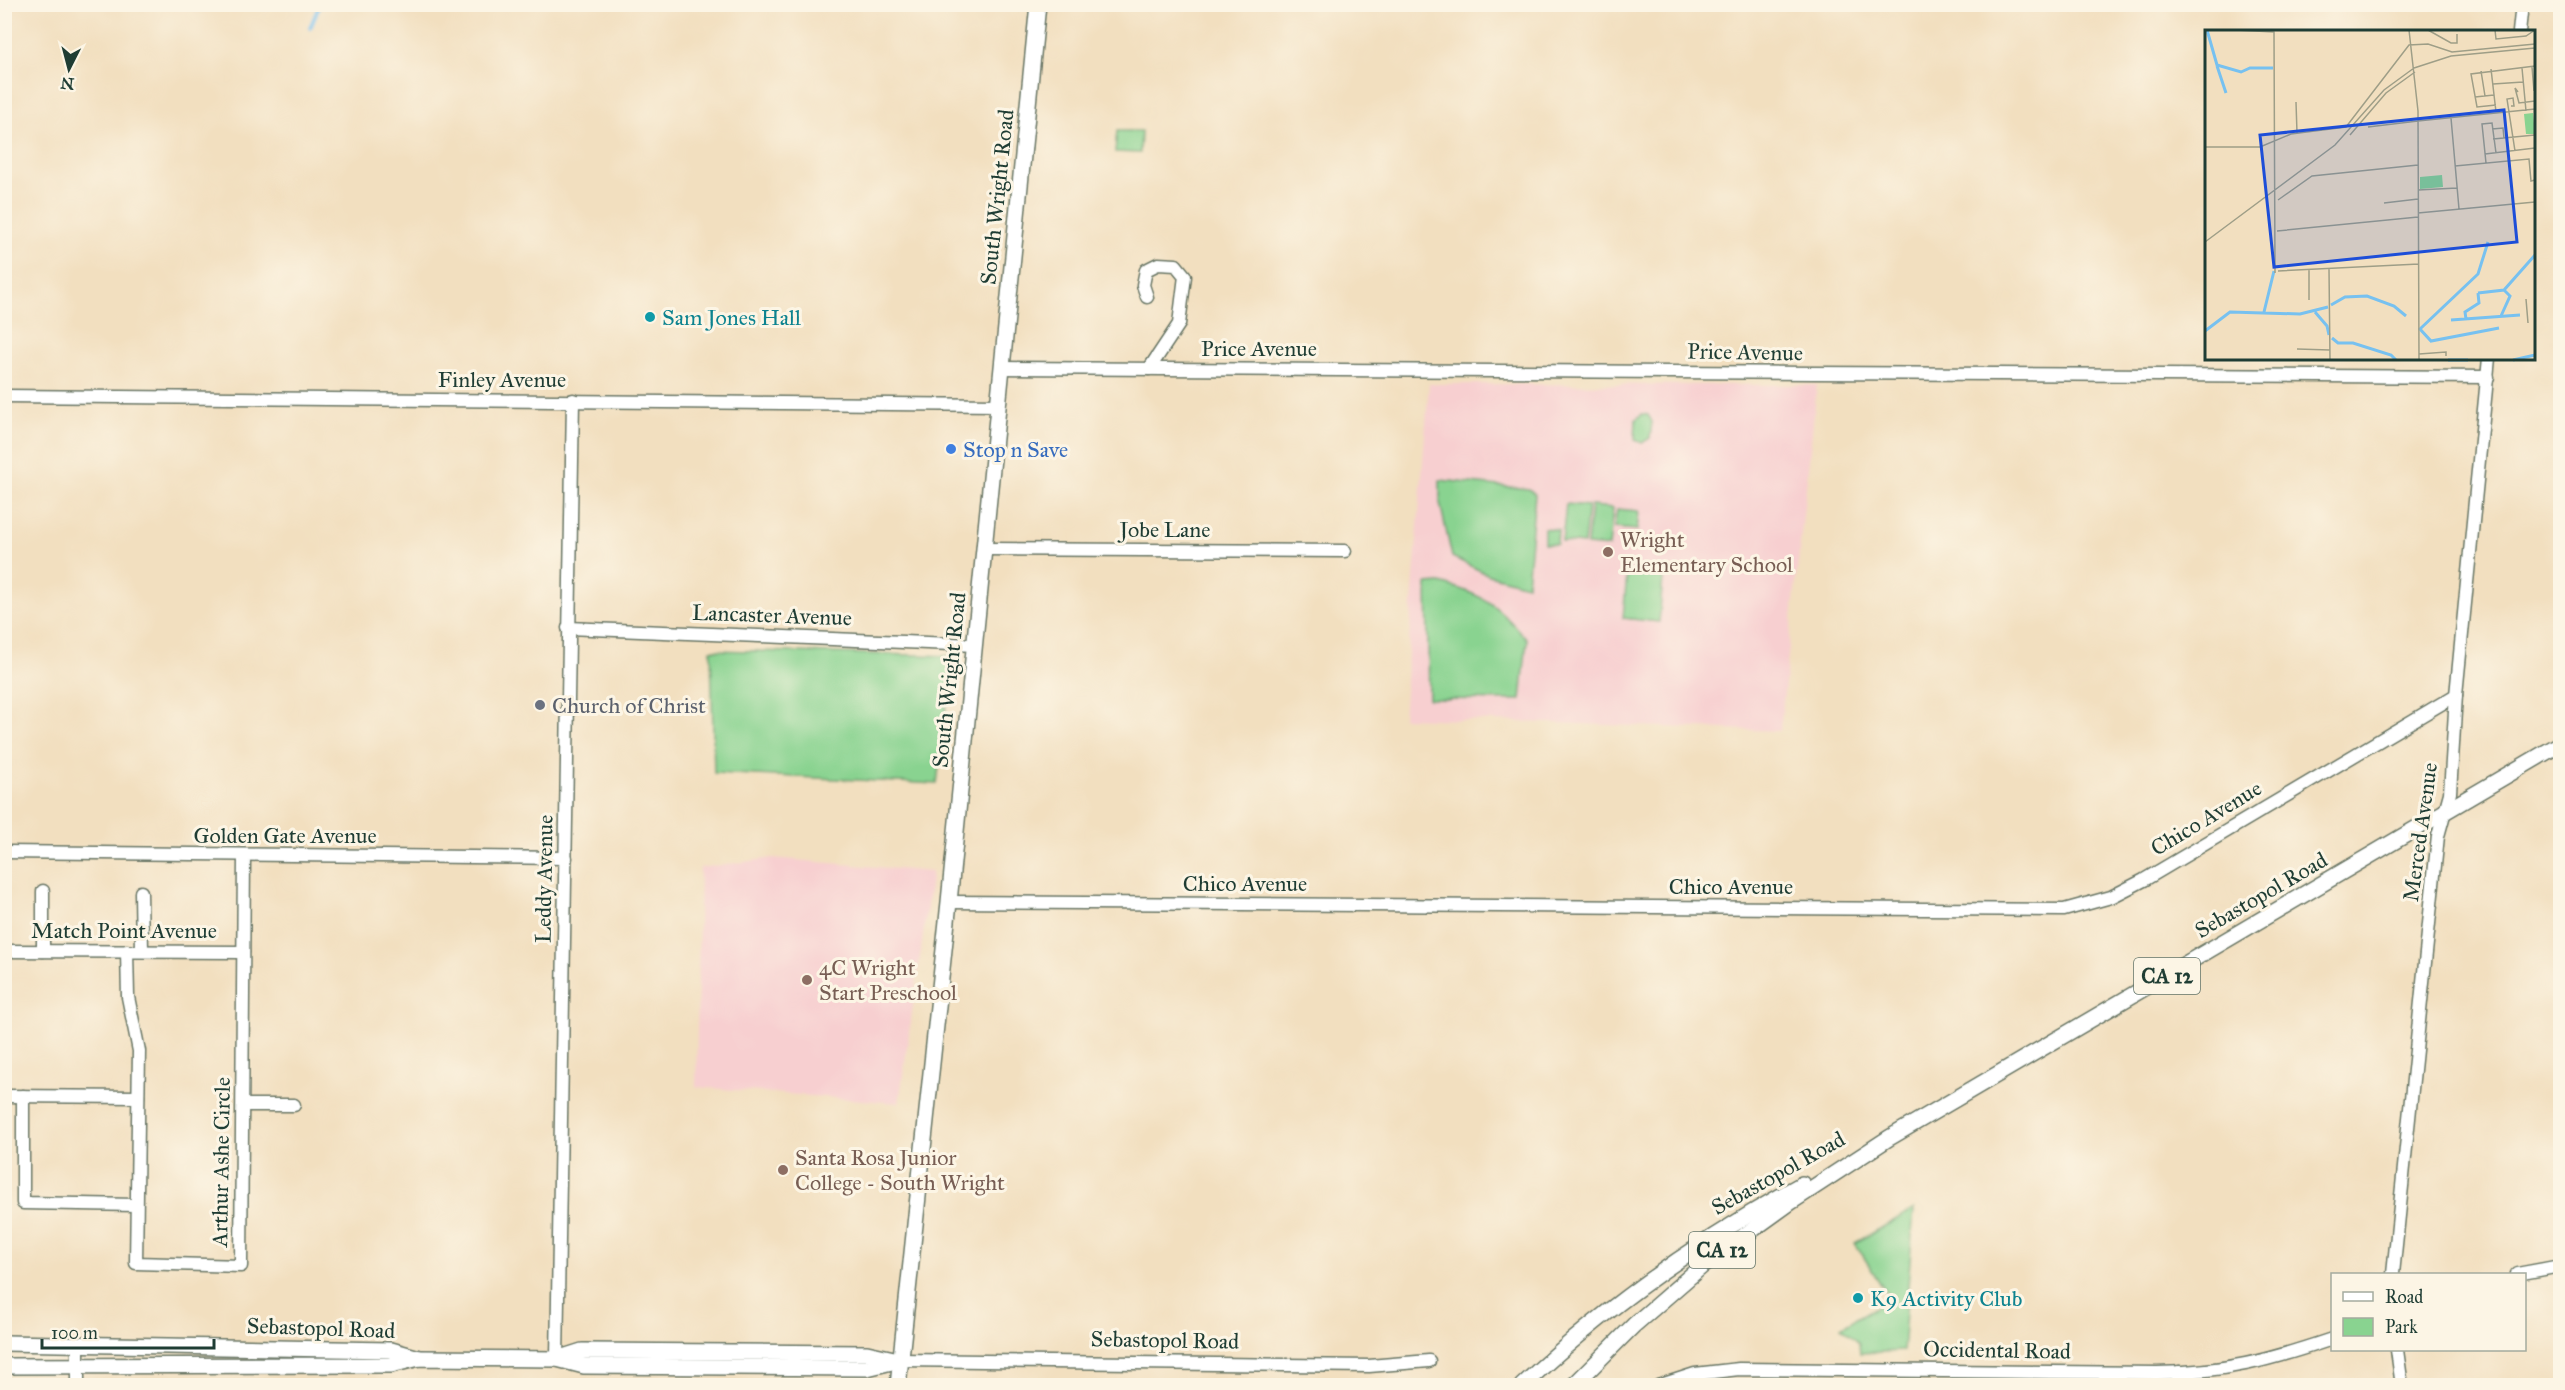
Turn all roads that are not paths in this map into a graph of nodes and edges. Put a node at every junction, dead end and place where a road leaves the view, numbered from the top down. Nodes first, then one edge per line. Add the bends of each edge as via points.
1 (1038, 4) edge
2 (2522, 4) edge
3 (2519, 30) edge
4 (1147, 297) dead end
5 (2489, 360) edge
6 (1003, 368) junction
7 (1149, 369) junction
8 (2488, 377) junction
9 (4, 396) edge
10 (573, 400) junction
11 (999, 405) junction
12 (984, 549) junction
13 (1345, 551) dead end
14 (568, 628) junction
15 (975, 645) junction
16 (2456, 695) junction
17 (2560, 744) edge
18 (2444, 814) junction
19 (4, 852) edge
20 (244, 856) junction
21 (566, 858) junction
22 (43, 891) dead end
23 (141, 892) dead end
24 (949, 902) junction
25 (4, 951) edge
26 (43, 951) junction
27 (127, 951) junction
28 (142, 951) junction
29 (243, 952) junction
30 (4, 1096) edge
31 (23, 1096) junction
32 (138, 1097) junction
33 (243, 1105) junction
34 (294, 1105) dead end
35 (1889, 1138) junction
36 (136, 1205) junction
37 (2560, 1266) edge
38 (2393, 1273) edge
39 (2526, 1273) edge
40 (2331, 1339) edge
41 (4, 1343) edge
42 (78, 1344) junction
43 (2397, 1351) edge
44 (419, 1358) junction
45 (557, 1359) junction
46 (900, 1360) junction
47 (1429, 1361) dead end
48 (4, 1366) edge
49 (78, 1366) junction
50 (2179, 1372) junction
51 (78, 1386) edge
52 (898, 1386) edge
53 (1522, 1386) edge
54 (1573, 1386) edge
55 (1658, 1386) edge
56 (2177, 1386) edge
57 (2402, 1386) edge

1 - 6 main road, South Wright Road
2 - 3 street
4 - 7 street via 1143,285 1146,270 1158,264 1176,265 1185,276 1179,324
5 - 8 street, Merced Avenue
6 - 7 street, Price Avenue
6 - 11 main road, South Wright Road
7 - 8 street, Price Avenue
8 - 16 street, Merced Avenue
9 - 10 street, Finley Avenue
10 - 11 street, Finley Avenue
10 - 14 street, Leddy Avenue
11 - 12 main road, South Wright Road
12 - 13 street, Jobe Lane
12 - 15 main road, South Wright Road
14 - 15 street, Lancaster Avenue
14 - 21 street, Leddy Avenue
15 - 24 main road, South Wright Road
16 - 18 street, Merced Avenue via 2450,793
16 - 24 street, Chico Avenue via 2144,880 2111,897 2064,910
17 - 18 main road, Sebastopol Road / CA 12
18 - 35 main road, Sebastopol Road / CA 12
18 - 38 street, Merced Avenue via 2438,836
19 - 20 street, Golden Gate Avenue
20 - 21 street, Golden Gate Avenue
20 - 29 street, Arthur Ashe Circle
21 - 45 street, Leddy Avenue
22 - 26 street
23 - 28 street
24 - 46 main road, South Wright Road
25 - 26 street, Match Point Avenue
26 - 27 street, Match Point Avenue
27 - 28 street, Match Point Avenue
27 - 32 street, Arthur Ashe Circle via 128,997 139,1051
28 - 29 street, Match Point Avenue
29 - 33 street, Arthur Ashe Circle
30 - 31 street
31 - 32 street
31 - 36 street via 23,1203
32 - 36 street, Arthur Ashe Circle
33 - 34 street
33 - 36 street, Arthur Ashe Circle via 241,1266 135,1263
35 - 53 main road, Sebastopol Road / CA 12 via 1778,1197 1678,1258 1601,1315
35 - 54 main road, Sebastopol Road / CA 12 via 1702,1266 1634,1325
37 - 39 street
40 - 50 street, Occidental Road via 2252,1365
41 - 42 main road, Sebastopol Road
42 - 44 main road, Sebastopol Road via 391,1350
42 - 49 street
43 - 57 street
44 - 45 main road, Sebastopol Road
44 - 49 main road, Sebastopol Road via 391,1365
45 - 46 main road, Sebastopol Road via 582,1351 867,1353
46 - 47 street, Sebastopol Road via 1370,1366
46 - 52 main road, South Wright Road
48 - 49 main road, Sebastopol Road
49 - 51 street
50 - 55 street, Occidental Road via 1739,1369 1695,1374
50 - 56 street

